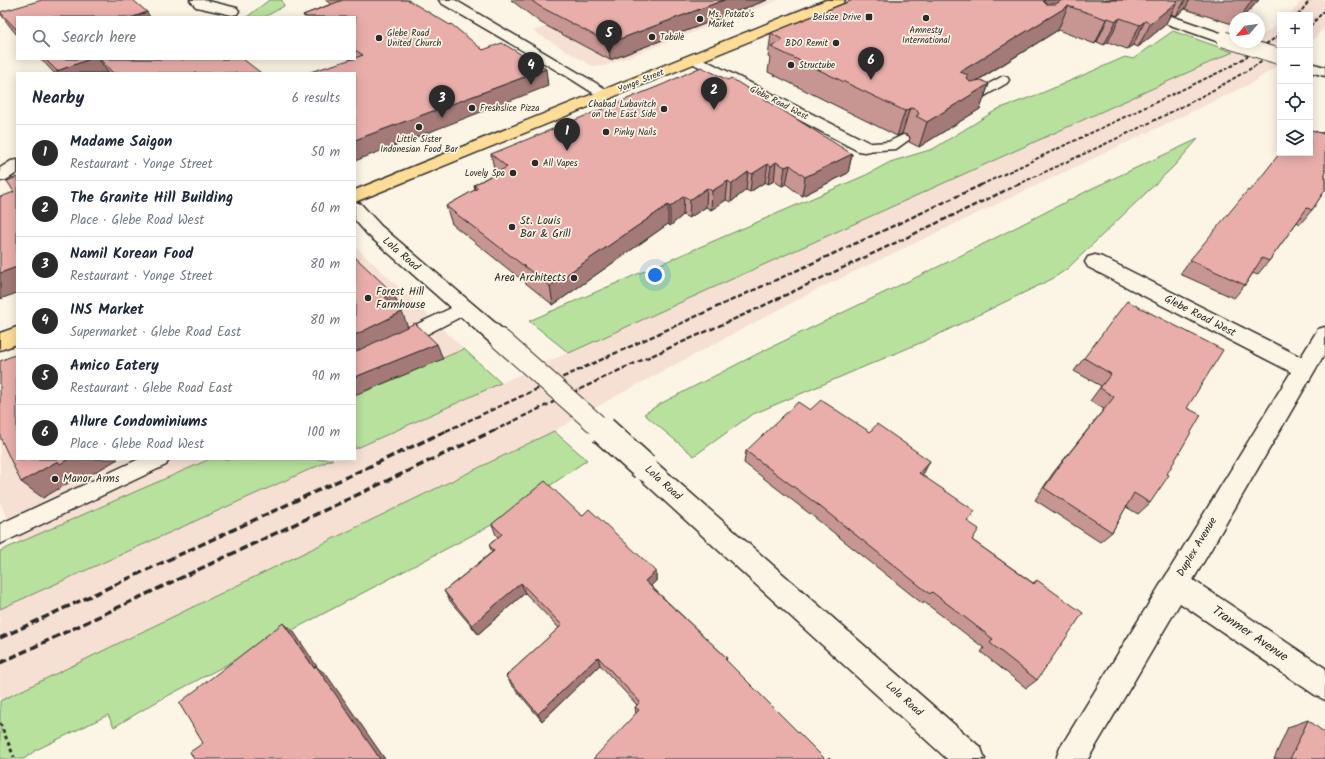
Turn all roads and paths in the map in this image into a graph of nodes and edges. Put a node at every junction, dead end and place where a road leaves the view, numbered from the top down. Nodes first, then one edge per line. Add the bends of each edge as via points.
1 (197, 0) edge
2 (446, 0) edge
3 (838, 0) edge
4 (1112, 0) edge
5 (233, 10) edge
6 (1277, 56) edge
7 (695, 59) junction
8 (1313, 68) edge
9 (1325, 72) edge
10 (1003, 80) dead end
11 (606, 95) junction
12 (965, 102) edge
13 (903, 139) edge
14 (864, 147) joint
15 (16, 166) edge
16 (0, 176) edge
17 (356, 196) edge
18 (356, 209) edge
19 (1095, 262) dead end
20 (464, 308) junction
21 (16, 335) edge
22 (1325, 336) edge
23 (0, 342) edge
24 (383, 348) edge
25 (1305, 369) junction
26 (157, 460) edge
27 (0, 534) edge
28 (1175, 584) junction
29 (1325, 685) edge
30 (0, 723) edge
31 (14, 757) dead end
32 (970, 759) edge
33 (1071, 759) edge

1 - 5 street via 202,4
2 - 11 street
3 - 7 main road, Yonge Street
4 - 6 street, bridge
7 - 11 main road, Yonge Street
7 - 14 street, Glebe Road West
8 - 9 street
10 - 12 lane
11 - 17 main road, Yonge Street
13 - 14 lane via 891,146
15 - 16 street
18 - 20 street, Lola Road via 374,230
19 - 25 street, Glebe Road West
20 - 24 lane
20 - 32 street, Lola Road, bridge
21 - 23 main road
22 - 25 street, Duplex Avenue
25 - 28 street, Duplex Avenue
26 - 27 lane
28 - 29 street, Tranmer Avenue
28 - 33 street, Duplex Avenue
30 - 31 path

